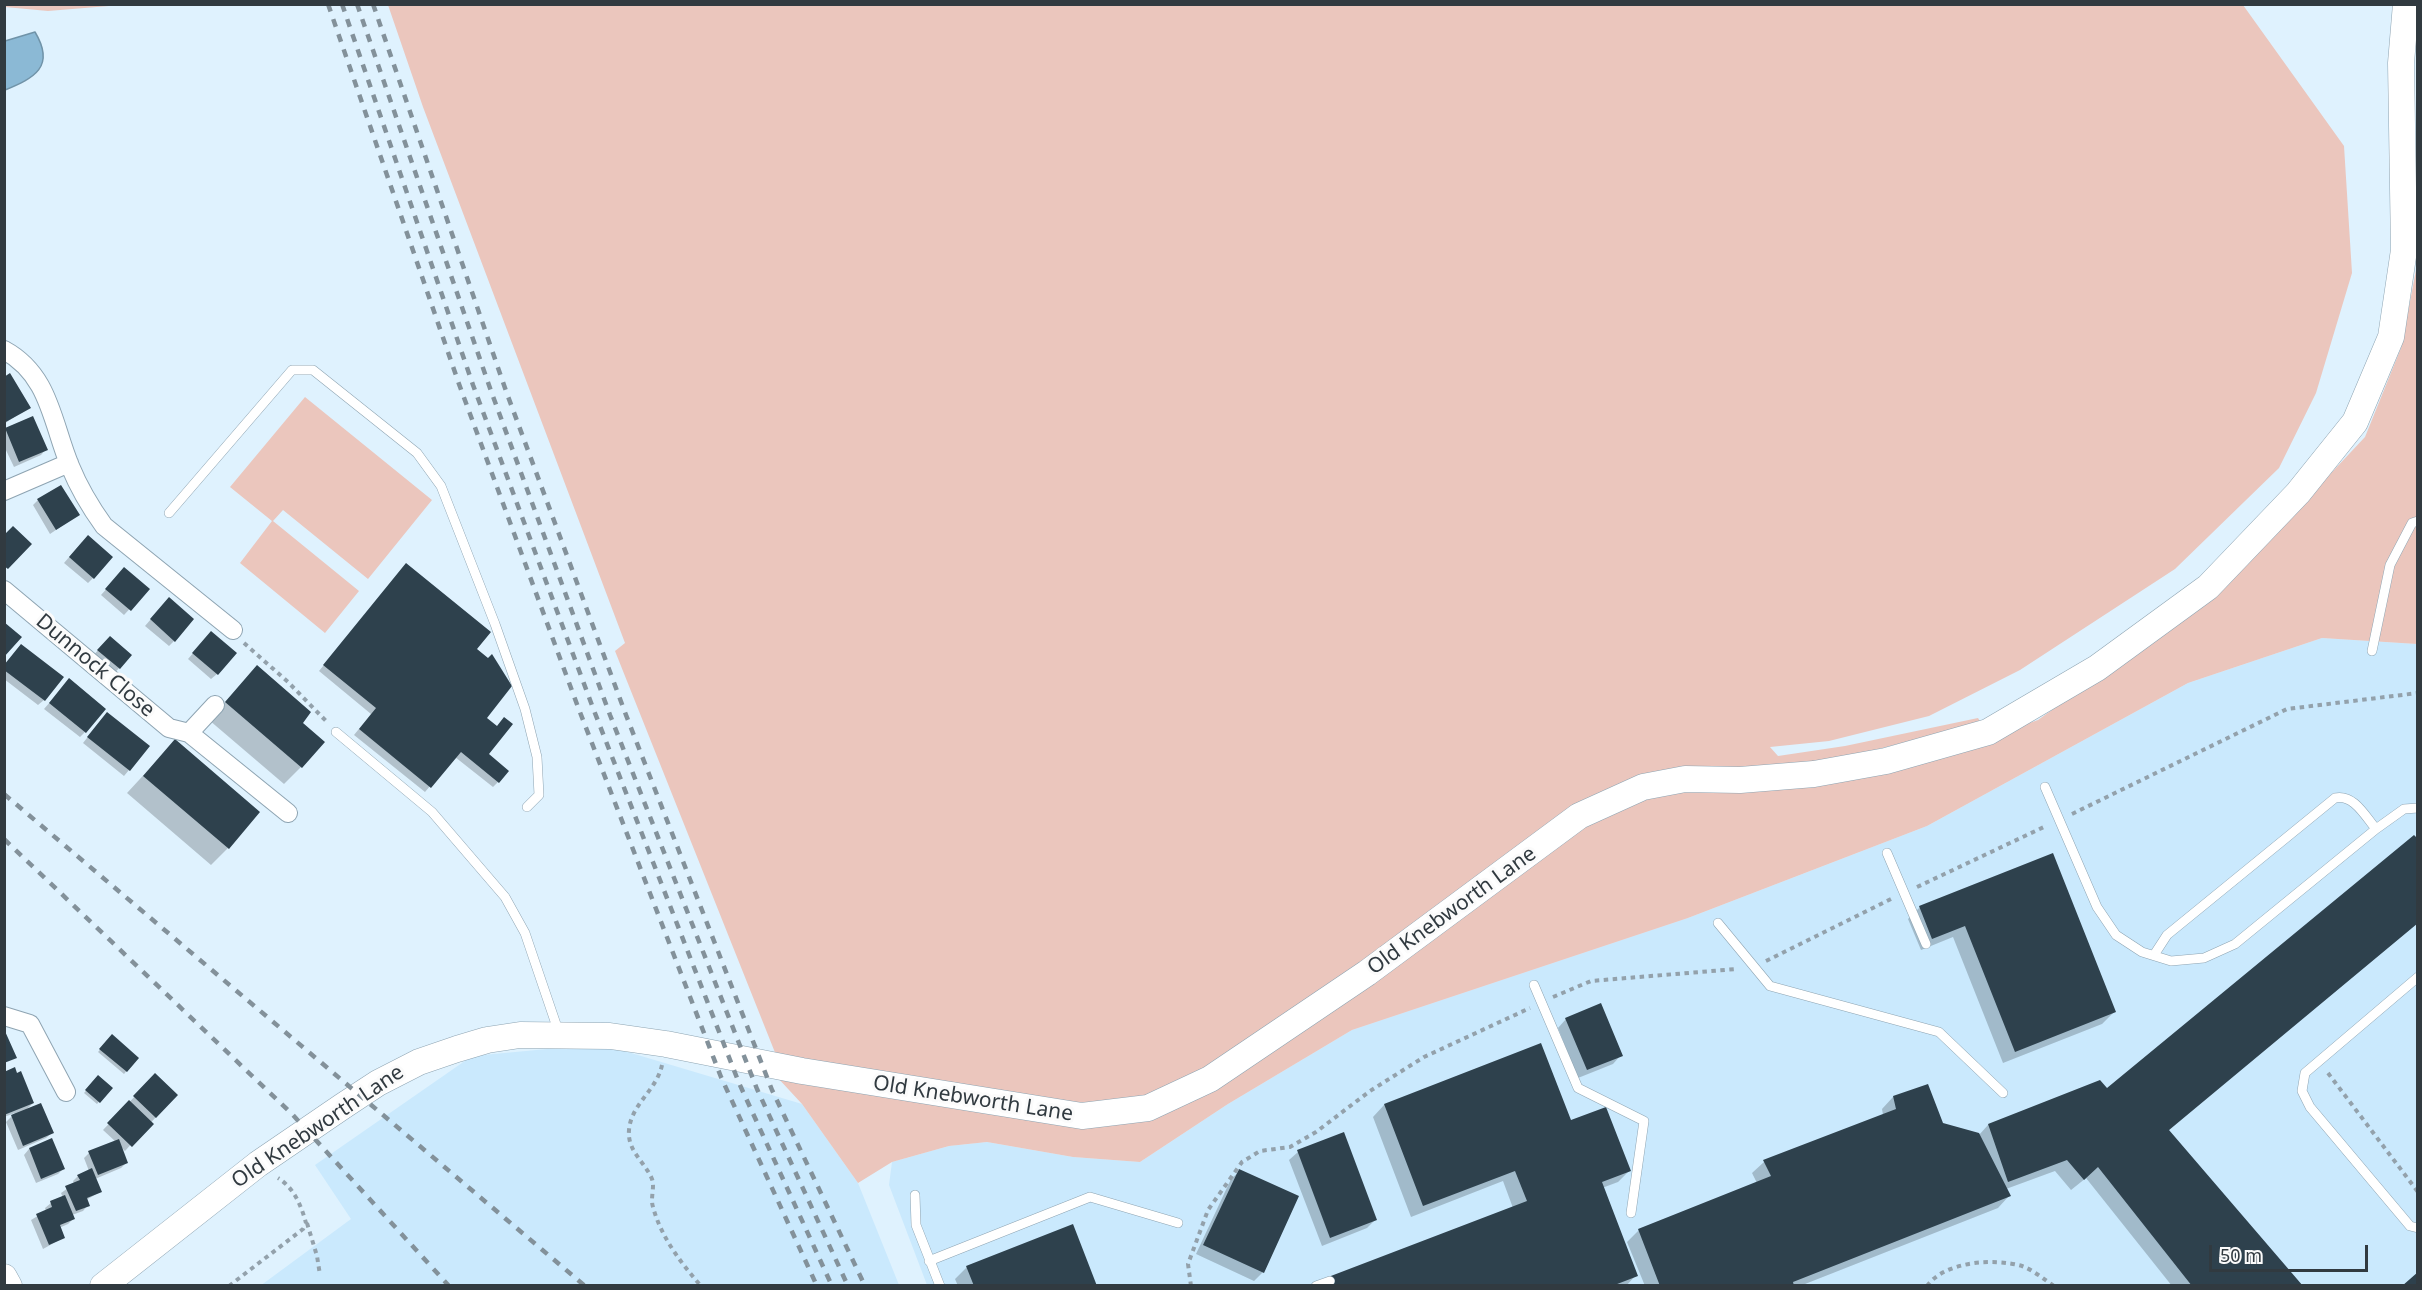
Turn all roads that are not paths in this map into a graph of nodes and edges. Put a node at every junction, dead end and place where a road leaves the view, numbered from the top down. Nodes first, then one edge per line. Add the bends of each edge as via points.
1 (2406, 4) edge
2 (4, 350) edge
3 (69, 462) junction
4 (4, 491) edge
5 (169, 513) dead end
6 (2418, 521) edge
7 (4, 590) edge
8 (233, 630) road end
9 (2372, 651) dead end
10 (215, 705) dead end
11 (336, 732) road end
12 (189, 733) junction
13 (2045, 787) dead end
14 (527, 807) dead end
15 (2418, 808) edge
16 (288, 813) dead end
17 (2376, 829) junction
18 (1887, 853) dead end
19 (1718, 923) dead end
20 (1926, 944) dead end
21 (2154, 956) junction
22 (2418, 977) edge
23 (1534, 985) dead end
24 (6, 1013) edge
25 (559, 1033) junction
26 (66, 1092) dead end
27 (2003, 1094) dead end
28 (915, 1196) dead end
29 (1631, 1213) dead end
30 (1178, 1223) dead end
31 (2418, 1228) edge
32 (929, 1261) junction
33 (1330, 1281) dead end
34 (103, 1286) edge
35 (940, 1286) edge
36 (1316, 1286) edge

1 - 25 street, Old Knebworth Lane via 2401,74 2404,250 2391,337 2355,422 2298,493 2208,586 2097,668 1988,732 1886,761 1814,774 1740,780 1685,779 1643,787 1579,816 1367,973 1210,1079 1148,1108 1082,1116 801,1071 666,1044
2 - 3 street via 21,359 44,390
3 - 4 street
3 - 8 street via 90,507 104,526
5 - 14 lane via 292,370 313,369 417,453 441,486 525,708 537,757 540,795
6 - 9 lane via 2412,523 2390,565
7 - 12 street, Dunnock Close via 169,728
10 - 12 street
11 - 25 lane via 432,812 505,897 525,933
12 - 16 street, Dunnock Close
13 - 21 lane via 2097,907 2116,935
15 - 17 lane via 2404,809
17 - 21 lane via 2235,944 2204,958 2171,961
17 - 21 lane via 2350,798 2335,798 2168,935
18 - 20 lane
19 - 27 lane via 1770,986 1939,1032
22 - 31 lane via 2305,1073 2302,1091 2310,1107 2410,1226
23 - 29 lane via 1578,1088 1644,1121
24 - 26 street via 30,1024
25 - 34 street, Old Knebworth Lane via 488,1040 419,1062 378,1083 258,1164
28 - 32 lane via 916,1225
30 - 32 lane via 1090,1197
32 - 35 lane
33 - 36 lane

